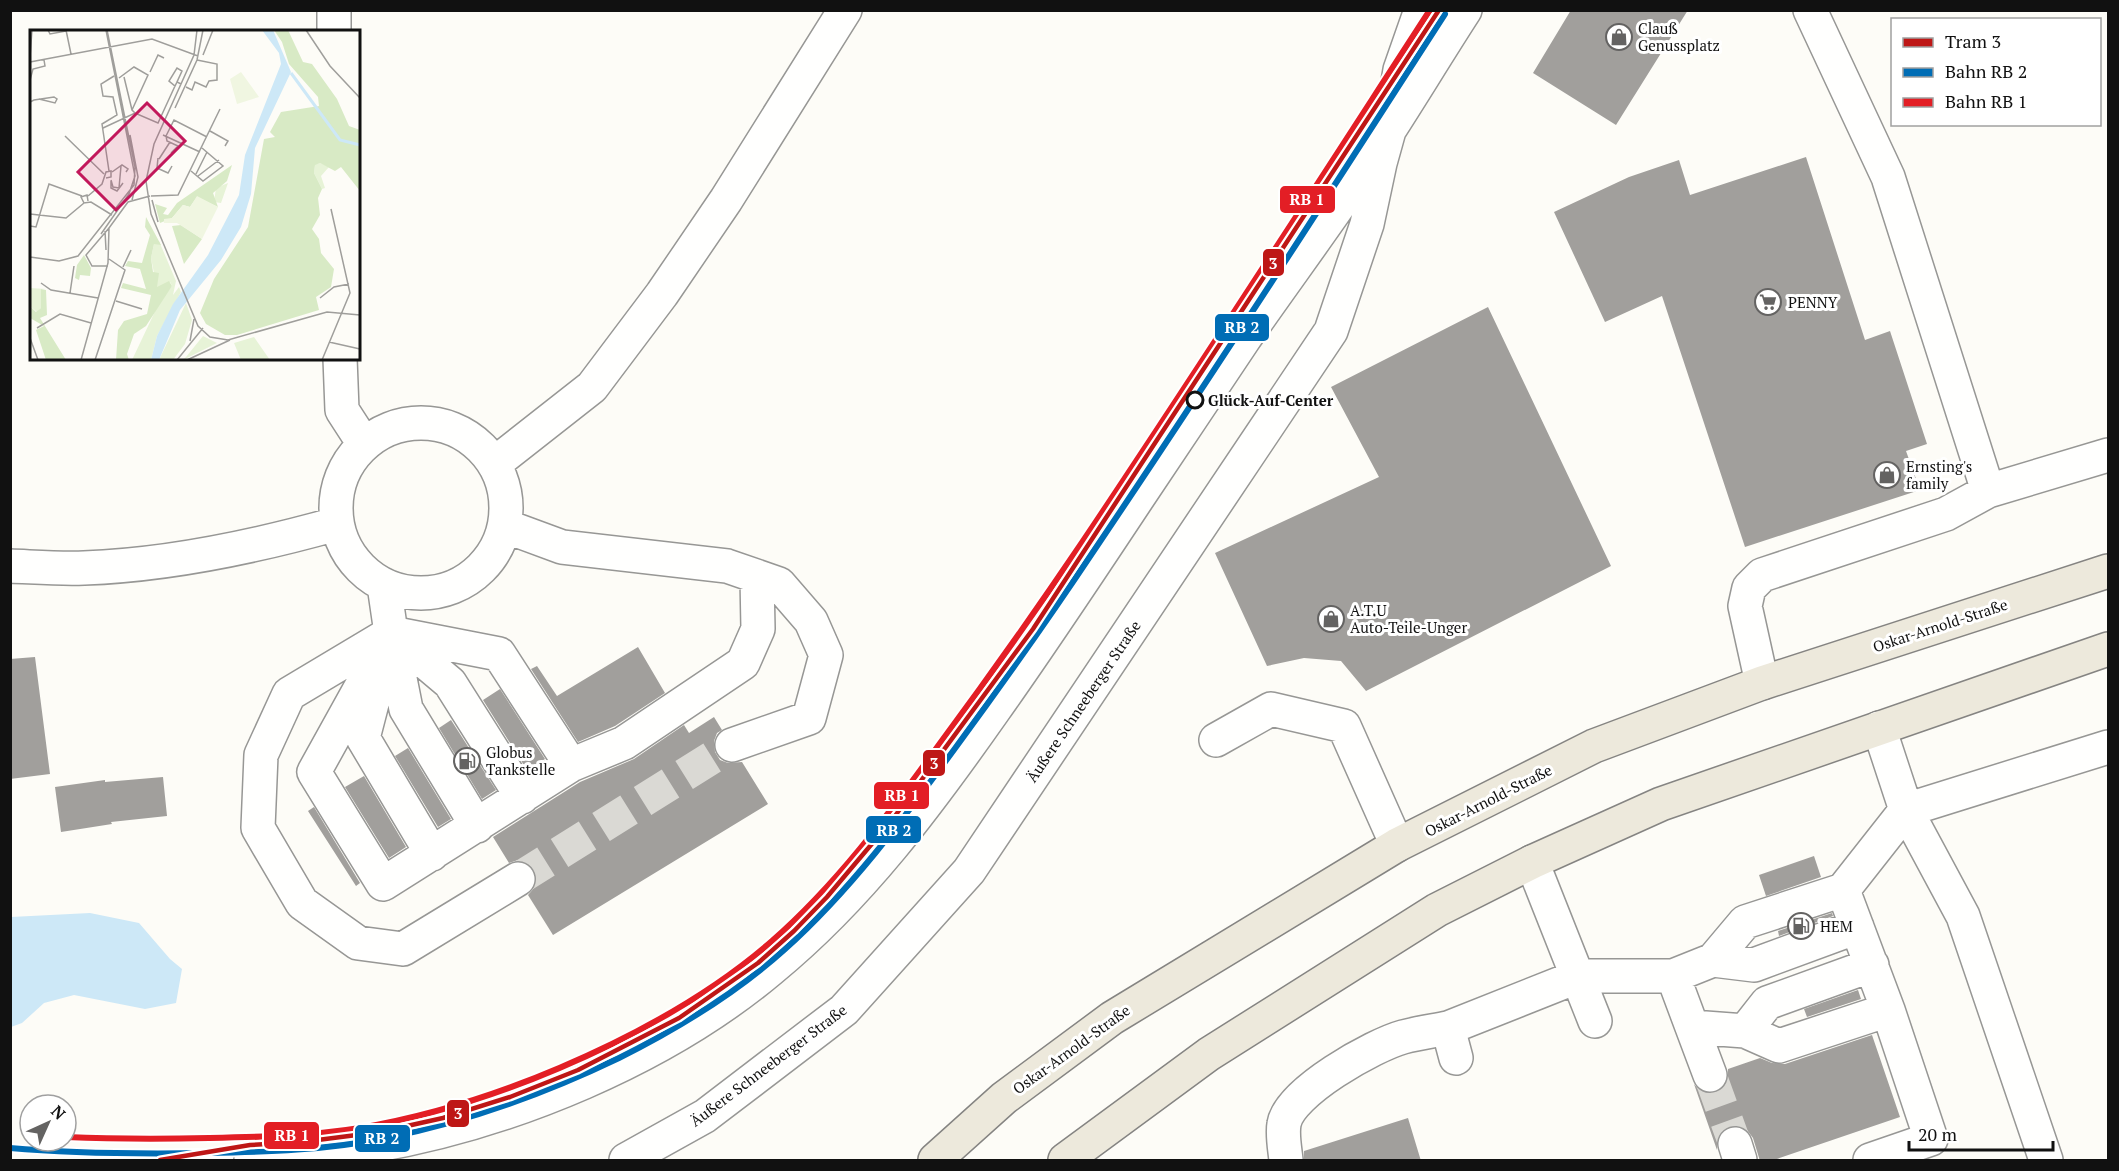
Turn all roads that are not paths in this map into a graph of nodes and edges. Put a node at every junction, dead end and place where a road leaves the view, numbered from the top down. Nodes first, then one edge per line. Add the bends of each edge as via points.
1 (334, 10) edge
2 (845, 10) edge
3 (1421, 10) edge
4 (1465, 10) edge
5 (1810, 10) edge
6 (334, 30) edge
7 (1390, 127) junction
8 (340, 360) edge
9 (364, 444) junction
10 (2109, 455) edge
11 (494, 464) junction
12 (1988, 490) junction
13 (336, 524) junction
14 (505, 526) junction
15 (10, 566) edge
16 (2109, 571) edge
17 (757, 577) junction
18 (384, 585) junction
19 (391, 633) junction
20 (2109, 649) edge
21 (1762, 683) junction
22 (1879, 728) junction
23 (1216, 740) dead end
24 (732, 745) tunnel mouth
25 (2109, 747) edge
26 (571, 765) junction
27 (522, 797) junction
28 (1905, 810) junction
29 (477, 826) junction
30 (1397, 845) junction
31 (432, 854) junction
32 (1532, 862) junction
33 (518, 879) tunnel mouth
34 (1843, 890) junction
35 (1857, 927) junction
36 (1713, 960) junction
37 (1872, 965) junction
38 (1578, 976) junction
39 (1673, 976) junction
40 (1888, 1010) junction
41 (1595, 1021) dead end
42 (1692, 1028) junction
43 (1745, 1030) junction
44 (1710, 1075) tunnel mouth
45 (251, 1161) edge
46 (626, 1161) edge
47 (934, 1161) edge
48 (1065, 1161) edge
49 (1286, 1161) edge
50 (1869, 1161) edge
51 (2046, 1161) edge

1 - 6 street
2 - 11 street via 720,209 592,387
3 - 7 street, Äußere Schneeberger Straße via 1400,70
4 - 7 street, Äußere Schneeberger Straße
5 - 12 street via 1888,177
7 - 45 street, Äußere Schneeberger Straße via 942,784 870,873 803,942 687,1029 574,1086 447,1129 376,1145
7 - 46 street, Äußere Schneeberger Straße via 1367,224 1331,331 969,871 844,1010 705,1116
8 - 9 street via 342,410
9 - 11 street via 393,426 428,422 446,425 471,438
9 - 13 street via 340,478
10 - 12 street
11 - 14 street via 505,490
12 - 21 street via 1946,514 1762,575 1749,588 1746,606
13 - 15 street via 177,560 83,568
13 - 18 street via 349,553 363,571
14 - 17 street via 562,547 727,566
14 - 18 street via 495,552 475,575 454,587 423,594
16 - 21 main road, Oskar-Arnold-Straße
17 - 24 street via 779,584 811,621 826,655 809,718
17 - 26 street via 758,629 743,663 624,743
18 - 19 street
19 - 26 street via 499,654
19 - 27 street via 450,683
19 - 29 street via 406,709
19 - 31 street via 363,738
19 - 31 street via 314,772 383,885
19 - 33 street via 289,694 261,755 258,828 302,903 358,944 403,949
20 - 22 main road
21 - 30 main road, Oskar-Arnold-Straße via 1594,746
22 - 28 street
22 - 32 main road via 1661,804
23 - 30 street via 1270,709 1344,726
25 - 28 street
26 - 27 street
27 - 29 street
28 - 34 street
28 - 51 street via 1963,916
29 - 31 street
30 - 47 main road, Oskar-Arnold-Straße via 1112,1017 1004,1098
32 - 38 street
32 - 48 main road via 1437,910 1209,1054
34 - 35 street
34 - 36 street via 1745,922
35 - 36 street via 1755,965
35 - 37 street
36 - 39 street
37 - 40 street
37 - 43 street via 1767,1003
38 - 39 street
38 - 41 street
38 - 49 street via 1452,1043 1402,1037 1338,1068 1297,1101 1284,1123
39 - 42 street
40 - 43 street via 1779,1046
40 - 50 street via 1931,1139
42 - 43 street
42 - 44 street

